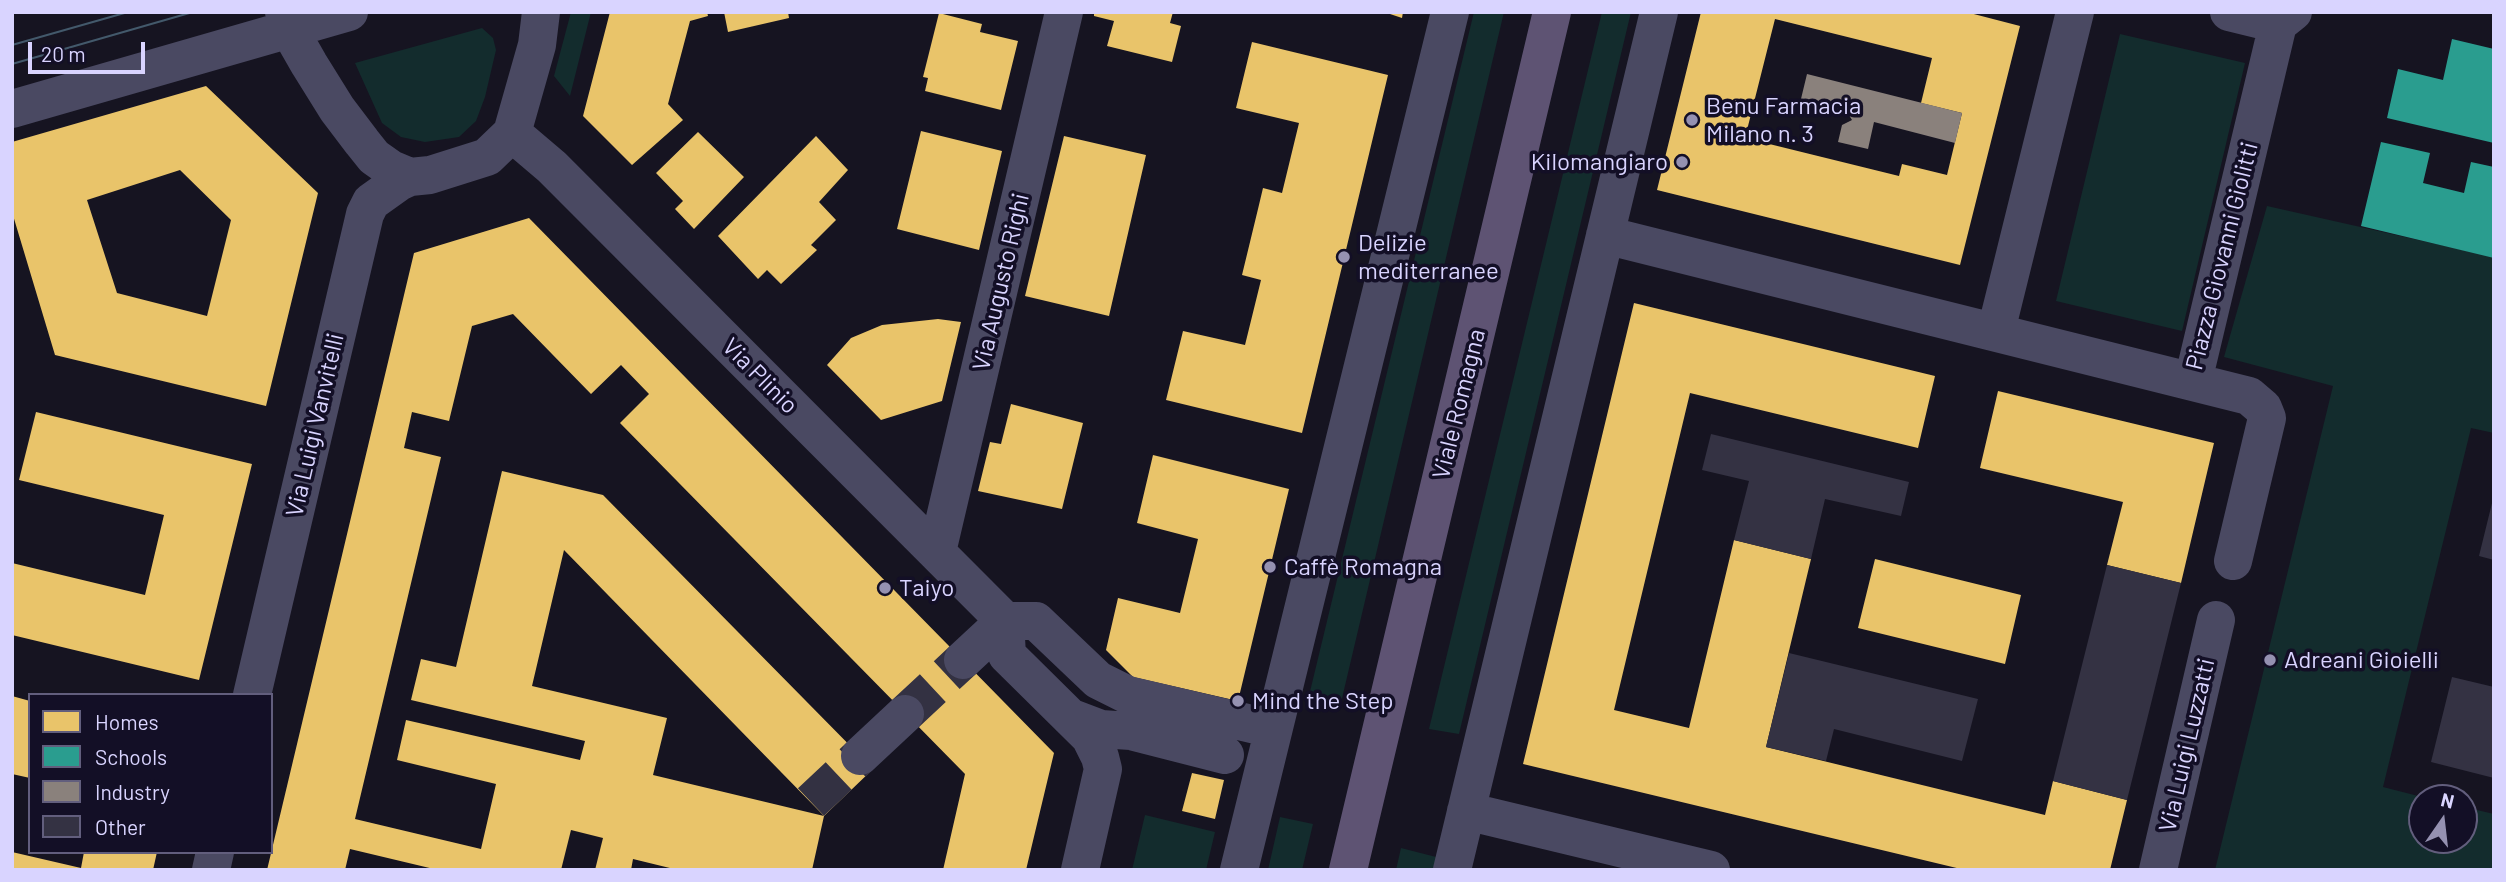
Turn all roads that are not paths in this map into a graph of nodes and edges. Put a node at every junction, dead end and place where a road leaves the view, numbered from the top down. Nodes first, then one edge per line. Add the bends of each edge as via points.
1 (349, 12) edge
2 (541, 12) edge
3 (1064, 12) edge
4 (1450, 12) edge
5 (1552, 12) edge
6 (1659, 12) edge
7 (2075, 12) edge
8 (2229, 12) edge
9 (2286, 18) edge
10 (286, 21) edge
11 (12, 109) edge
12 (512, 133) junction
13 (410, 177) junction
14 (1605, 235) junction
15 (1996, 331) junction
16 (2193, 381) junction
17 (937, 552) junction
18 (2232, 561) dead end
19 (2217, 620) dead end
20 (1005, 621) junction
21 (1074, 656) junction
22 (963, 660) tunnel mouth
23 (252, 693) edge
24 (905, 714) tunnel mouth
25 (1072, 718) junction
26 (1273, 729) junction
27 (1131, 731) junction
28 (1225, 755) dead end
29 (860, 756) tunnel mouth
30 (1466, 811) junction
31 (1080, 870) edge
32 (1239, 870) edge
33 (1348, 870) edge
34 (1452, 870) edge
35 (1711, 870) edge
36 (2158, 870) edge

1 - 10 street
2 - 12 street via 537,45
3 - 17 street, Via Augusto Righi
4 - 26 street
5 - 33 main road, Viale Romagna
6 - 14 street
7 - 15 street
8 - 9 street, Piazza Giovanni Giolitti
9 - 16 street, Piazza Giovanni Giolitti
10 - 11 street
10 - 13 street via 337,109 374,158
12 - 13 street via 487,157 440,173
12 - 17 street, Via Plinio via 547,162
13 - 23 street, Via Luigi Vanvitelli via 371,202 365,214
14 - 15 street
14 - 30 street
15 - 16 street, Piazza Giovanni Giolitti
16 - 18 street via 2249,396 2267,418
17 - 20 street, Via Plinio
19 - 36 street, Via Luigi Luzzatti
20 - 21 street via 1036,621
20 - 22 street
20 - 25 street via 1007,655
21 - 26 street via 1098,680 1128,695
21 - 27 street via 1078,685 1094,706
24 - 29 street
25 - 27 street via 1101,729
25 - 31 street via 1090,737 1103,769
26 - 32 street
27 - 28 street
30 - 34 street
30 - 35 street

